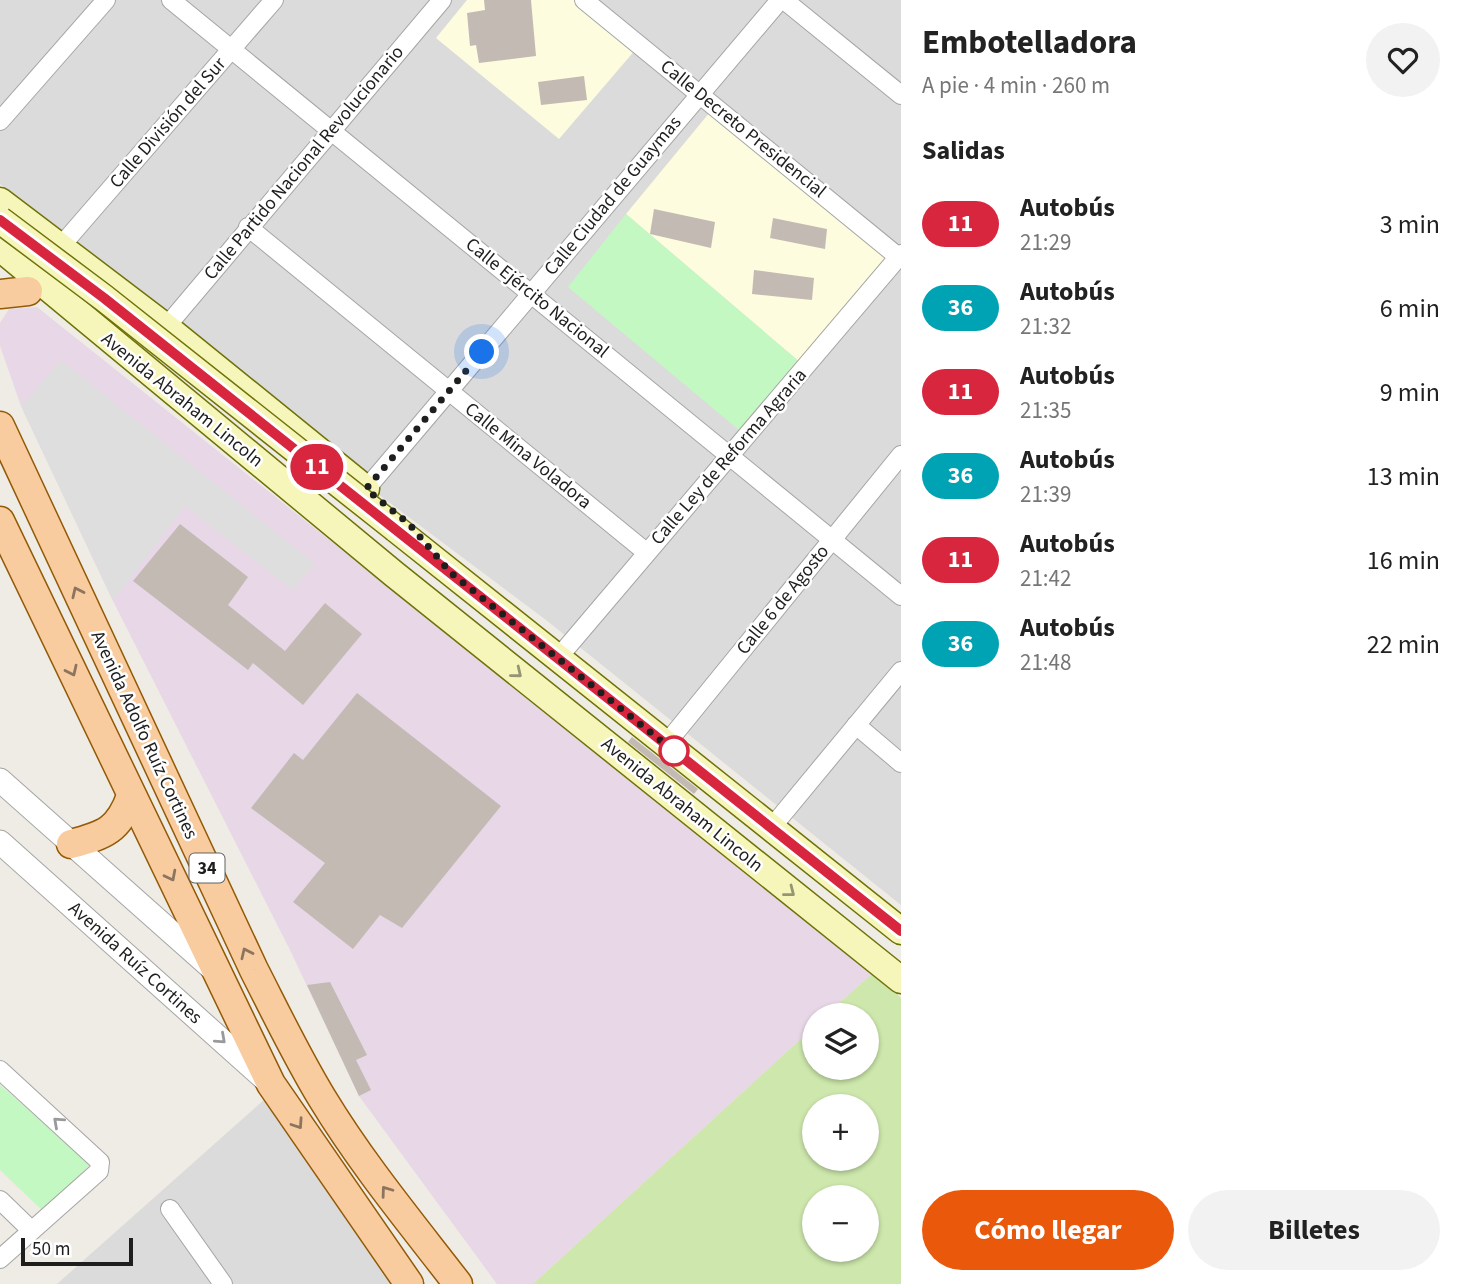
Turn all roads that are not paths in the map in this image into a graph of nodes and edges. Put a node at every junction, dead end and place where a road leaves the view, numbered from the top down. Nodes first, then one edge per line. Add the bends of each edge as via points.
1 (106, 0) edge
2 (172, 0) edge
3 (274, 0) edge
4 (442, 0) edge
5 (584, 0) edge
6 (782, 0) edge
7 (233, 49) junction
8 (700, 93) junction
9 (901, 95) edge
10 (0, 121) edge
11 (332, 131) junction
12 (0, 201) edge
13 (0, 220) edge
14 (28, 222) junction
15 (248, 227) junction
16 (0, 232) edge
17 (61, 246) junction
18 (0, 248) edge
19 (900, 257) edge
20 (0, 265) edge
21 (14, 293) edge
22 (531, 293) junction
23 (166, 327) junction
24 (449, 392) junction
25 (0, 426) edge
26 (732, 455) junction
27 (901, 455) edge
28 (366, 489) junction
29 (0, 521) edge
30 (831, 540) junction
31 (646, 552) junction
32 (451, 573) junction
33 (901, 596) edge
34 (464, 630) junction
35 (55, 636) junction
36 (556, 659) junction
37 (901, 671) edge
38 (856, 725) junction
39 (666, 744) junction
40 (155, 757) junction
41 (901, 763) edge
42 (0, 780) edge
43 (131, 796) junction
44 (772, 827) junction
45 (71, 844) junction
46 (2, 846) edge
47 (901, 932) edge
48 (221, 977) junction
49 (901, 980) edge
50 (274, 1008) junction
51 (0, 1069) edge
52 (271, 1084) junction
53 (0, 1200) edge
54 (170, 1209) dead end
55 (413, 1226) junction
56 (31, 1230) junction
57 (0, 1259) edge
58 (223, 1284) edge
59 (409, 1284) edge
60 (447, 1284) edge
61 (458, 1284) edge

1 - 10 street
2 - 7 street, Calle Ejército Nacional
3 - 7 street, Calle División del Sur
4 - 11 street, Calle Partido Nacional Revolucionario
5 - 8 street, Calle Decreto Presidencial
6 - 8 street, Calle Ciudad de Guaymas
6 - 9 street
7 - 11 street, Calle Ejército Nacional
7 - 17 street, Calle División del Sur
8 - 19 street, Calle Decreto Presidencial
8 - 22 street, Calle Ciudad de Guaymas
11 - 15 street, Calle Partido Nacional Revolucionario
11 - 22 street, Calle Ejército Nacional
12 - 14 main road
13 - 32 main road, bridge
14 - 16 main road via 10,223
14 - 17 main road
15 - 23 street, Calle Partido Nacional Revolucionario
15 - 24 street, Calle Mina Voladora
17 - 23 main road
18 - 34 main road, Avenida Abraham Lincoln
19 - 26 street, Calle Ley de Reforma Agraria
20 - 21 main road, Avenida Abraham Lincoln
21 - 34 main road, Avenida Abraham Lincoln via 379,577
22 - 24 street, Calle Ciudad de Guaymas
22 - 26 street, Calle Ejército Nacional
23 - 28 main road
24 - 28 street, Calle Ciudad de Guaymas
24 - 31 street, Calle Mina Voladora
40 -> 25 main road, Avenida Adolfo Ruíz Cortines / 34
26 - 30 street, Calle Ejército Nacional
26 - 31 street, Calle Ley de Reforma Agraria
27 - 30 street, Calle 6 de Agosto
28 - 32 main road via 409,524
29 - 35 main road, Avenida Adolfo Ruíz Cortines / 34
30 - 33 street, Calle Ejército Nacional
30 - 39 street, Calle 6 de Agosto
31 - 36 street, Calle Ley de Reforma Agraria
32 - 36 main road
34 -> 49 main road, Avenida Abraham Lincoln
35 - 40 main road via 79,638 118,713
35 -> 43 main road, Avenida Adolfo Ruíz Cortines / 34
36 - 39 main road
37 - 38 street
38 - 41 street
38 - 44 street
39 - 44 main road
50 -> 40 main road, Avenida Adolfo Ruíz Cortines / 34
42 - 45 street
43 - 45 main road via 122,819 112,828
43 -> 48 main road, Avenida Adolfo Ruíz Cortines / 34
44 - 47 main road
45 - 48 street
46 -> 52 street, Avenida Ruíz Cortines
48 - 50 main road
48 - 52 main road, Avenida Adolfo Ruíz Cortines / 34
55 -> 50 main road, Avenida Adolfo Ruíz Cortines / 34 via 323,1100
56 -> 51 street via 99,1171 100,1159
52 -> 59 main road, Avenida Adolfo Ruíz Cortines / 34
53 - 56 street
54 - 58 street
55 - 60 main road
55 - 61 main road, Avenida Adolfo Ruíz Cortines / 34
56 - 57 street

